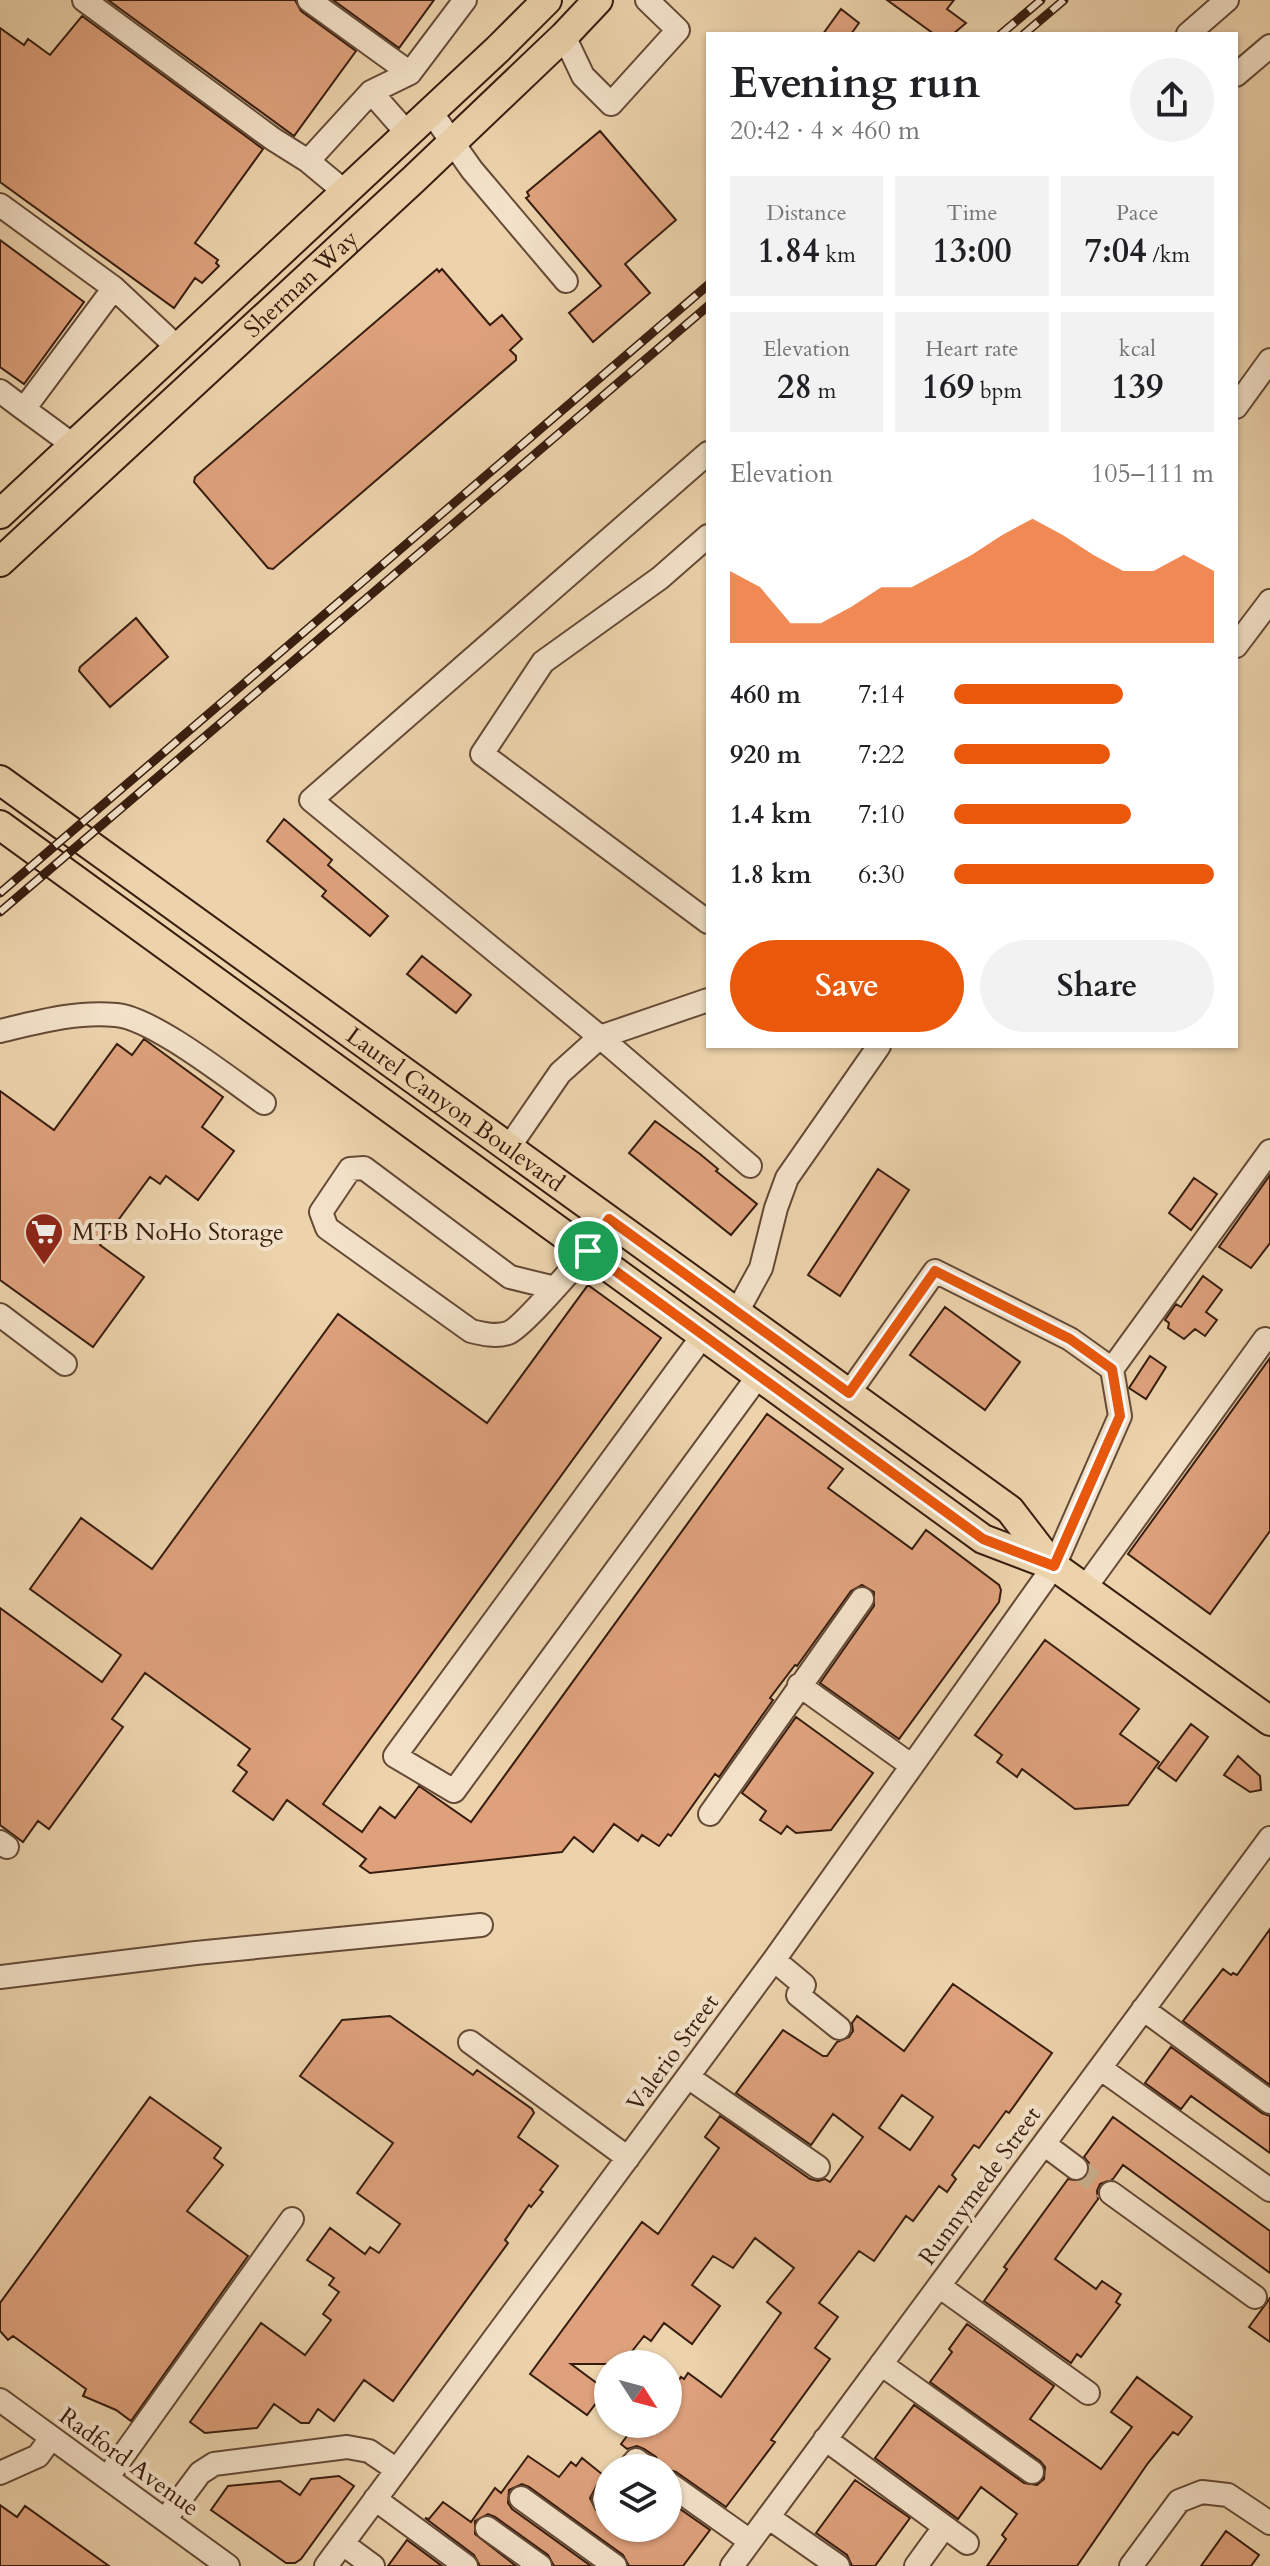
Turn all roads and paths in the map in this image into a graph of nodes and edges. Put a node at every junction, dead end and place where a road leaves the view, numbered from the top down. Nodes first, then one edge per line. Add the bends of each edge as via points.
1 (84, 0) edge
2 (309, 0) edge
3 (465, 0) edge
4 (598, 0) edge
5 (647, 0) edge
6 (1227, 0) edge
7 (541, 2) edge
8 (1190, 32) edge
9 (564, 36) junction
10 (1270, 46) edge
11 (410, 73) junction
12 (1238, 73) edge
13 (371, 92) junction
14 (431, 112) junction
15 (407, 133) junction
16 (453, 142) junction
17 (308, 161) junction
18 (344, 191) junction
19 (0, 205) edge
20 (566, 281) dead end
21 (114, 288) junction
22 (177, 347) junction
23 (1270, 360) edge
24 (201, 375) junction
25 (9, 402) edge
26 (1238, 404) edge
27 (73, 445) junction
28 (706, 455) edge
29 (0, 514) edge
30 (706, 538) edge
31 (0, 562) edge
32 (1270, 601) edge
33 (1238, 643) edge
34 (0, 780) edge
35 (0, 825) edge
36 (706, 921) edge
37 (706, 1001) edge
38 (0, 1031) edge
39 (600, 1037) junction
40 (878, 1048) edge
41 (264, 1103) dead end
42 (509, 1147) junction
43 (1270, 1151) edge
44 (750, 1166) dead end
45 (609, 1219) junction
46 (588, 1251) junction
47 (555, 1288) junction
48 (737, 1312) junction
49 (0, 1315) edge
50 (704, 1334) junction
51 (1265, 1339) dead end
52 (65, 1364) dead end
53 (1112, 1369) junction
54 (759, 1375) junction
55 (849, 1393) junction
56 (1054, 1566) junction
57 (1085, 1588) junction
58 (862, 1599) dead end
59 (799, 1685) junction
60 (1269, 1720) edge
61 (912, 1766) junction
62 (710, 1814) dead end
63 (1270, 1838) edge
64 (481, 1925) dead end
65 (774, 1960) junction
66 (0, 1977) edge
67 (1143, 2009) junction
68 (839, 2028) dead end
69 (470, 2042) dead end
70 (1100, 2068) junction
71 (688, 2077) junction
72 (1270, 2102) edge
73 (1044, 2144) junction
74 (628, 2158) junction
75 (818, 2167) dead end
76 (1076, 2168) tunnel mouth
77 (1270, 2190) edge
78 (1111, 2193) tunnel mouth
79 (292, 2219) dead end
80 (939, 2286) junction
81 (1255, 2297) dead end
82 (881, 2364) junction
83 (1088, 2393) dead end
84 (0, 2400) edge
85 (51, 2438) junction
86 (825, 2439) junction
87 (397, 2470) junction
88 (1032, 2472) dead end
89 (0, 2473) edge
90 (107, 2478) junction
91 (682, 2493) edge
92 (521, 2498) dead end
93 (375, 2499) junction
94 (768, 2517) junction
95 (165, 2520) junction
96 (1270, 2523) edge
97 (487, 2528) dead end
98 (937, 2537) dead end
99 (750, 2541) junction
100 (967, 2543) dead end
101 (343, 2544) junction
102 (228, 2566) edge
103 (326, 2566) edge
104 (373, 2566) edge
105 (466, 2566) edge
106 (540, 2566) edge
107 (615, 2566) edge
108 (732, 2566) edge
109 (838, 2566) edge
110 (916, 2566) edge
111 (1131, 2566) edge

1 - 17 street
2 - 11 street
3 - 11 street
4 - 9 main road, Sherman Way
5 - 9 street via 678,30 611,104 583,76
6 - 8 street
7 - 9 main road
7 - 14 main road, Sherman Way
9 - 16 main road, Sherman Way
10 - 12 street
11 - 13 street
13 - 15 street
13 - 17 street
14 - 15 main road, Sherman Way
14 - 16 street
15 - 18 main road, Sherman Way
16 - 20 street
16 - 24 main road, Sherman Way
17 - 18 street
18 - 22 main road, Sherman Way
19 - 21 street
21 - 22 street
21 - 25 street
22 - 24 main road
22 - 27 main road, Sherman Way
23 - 26 street
24 - 31 main road, Sherman Way
25 - 27 street
27 - 29 main road, Sherman Way
28 - 39 street via 311,800
30 - 36 street via 660,578 543,662 482,754
32 - 33 street
34 - 42 main road, Laurel Canyon Boulevard
35 - 46 main road, Laurel Canyon Boulevard
37 - 39 street
38 - 41 street via 54,1017 118,1014 152,1026
39 - 42 street via 560,1073
39 - 44 street
40 - 48 street via 787,1178 761,1268
42 - 45 main road, Laurel Canyon Boulevard
43 - 53 street
45 - 46 main road
45 - 48 main road, Laurel Canyon Boulevard
46 - 47 street
46 - 50 main road, Laurel Canyon Boulevard
47 - 47 street via 510,1277 364,1168 350,1169 321,1212 327,1228 471,1331 488,1336 511,1332
48 - 55 main road, Laurel Canyon Boulevard
49 - 52 street
50 - 54 main road, Laurel Canyon Boulevard
50 - 54 street via 395,1756 454,1791
51 - 57 street
53 - 55 street via 1070,1339 935,1271
53 - 56 street, Valerio Street via 1120,1416
54 - 56 main road, Laurel Canyon Boulevard via 983,1539
55 - 56 main road, Laurel Canyon Boulevard via 1010,1510
56 - 57 main road, Laurel Canyon Boulevard
56 - 61 street, Valerio Street
57 - 60 main road, Laurel Canyon Boulevard
58 - 59 street
59 - 61 street
59 - 62 street
61 - 65 street, Valerio Street
63 - 67 street, Runnymede Street
64 - 66 street
65 - 68 street via 804,1985 798,1995
65 - 71 street, Valerio Street
67 - 70 street, Runnymede Street
67 - 72 street
69 - 74 street
70 - 73 street, Runnymede Street
70 - 77 street
71 - 74 street, Valerio Street
71 - 75 street
73 - 76 street
73 - 80 street, Runnymede Street
74 - 87 street, Valerio Street
78 - 81 street
79 - 90 street
80 - 82 street, Runnymede Street
80 - 83 street
82 - 86 street, Runnymede Street
82 - 88 street
84 - 85 street, Radford Avenue
85 - 89 street via 38,2456
85 - 90 street, Radford Avenue
86 - 94 street, Runnymede Street
86 - 100 street
87 - 93 street, Valerio Street
87 - 95 street via 369,2451 347,2447 214,2464 200,2473
90 - 95 street, Radford Avenue
91 - 99 street
92 - 107 street
93 - 101 street, Valerio Street
93 - 105 street
94 - 99 street, Runnymede Street
94 - 109 street
95 - 102 street, Radford Avenue
96 - 111 street via 1228,2495 1202,2492 1179,2501
97 - 106 street
98 - 110 street
99 - 108 street, Runnymede Street
101 - 103 street, Valerio Street
101 - 104 street

